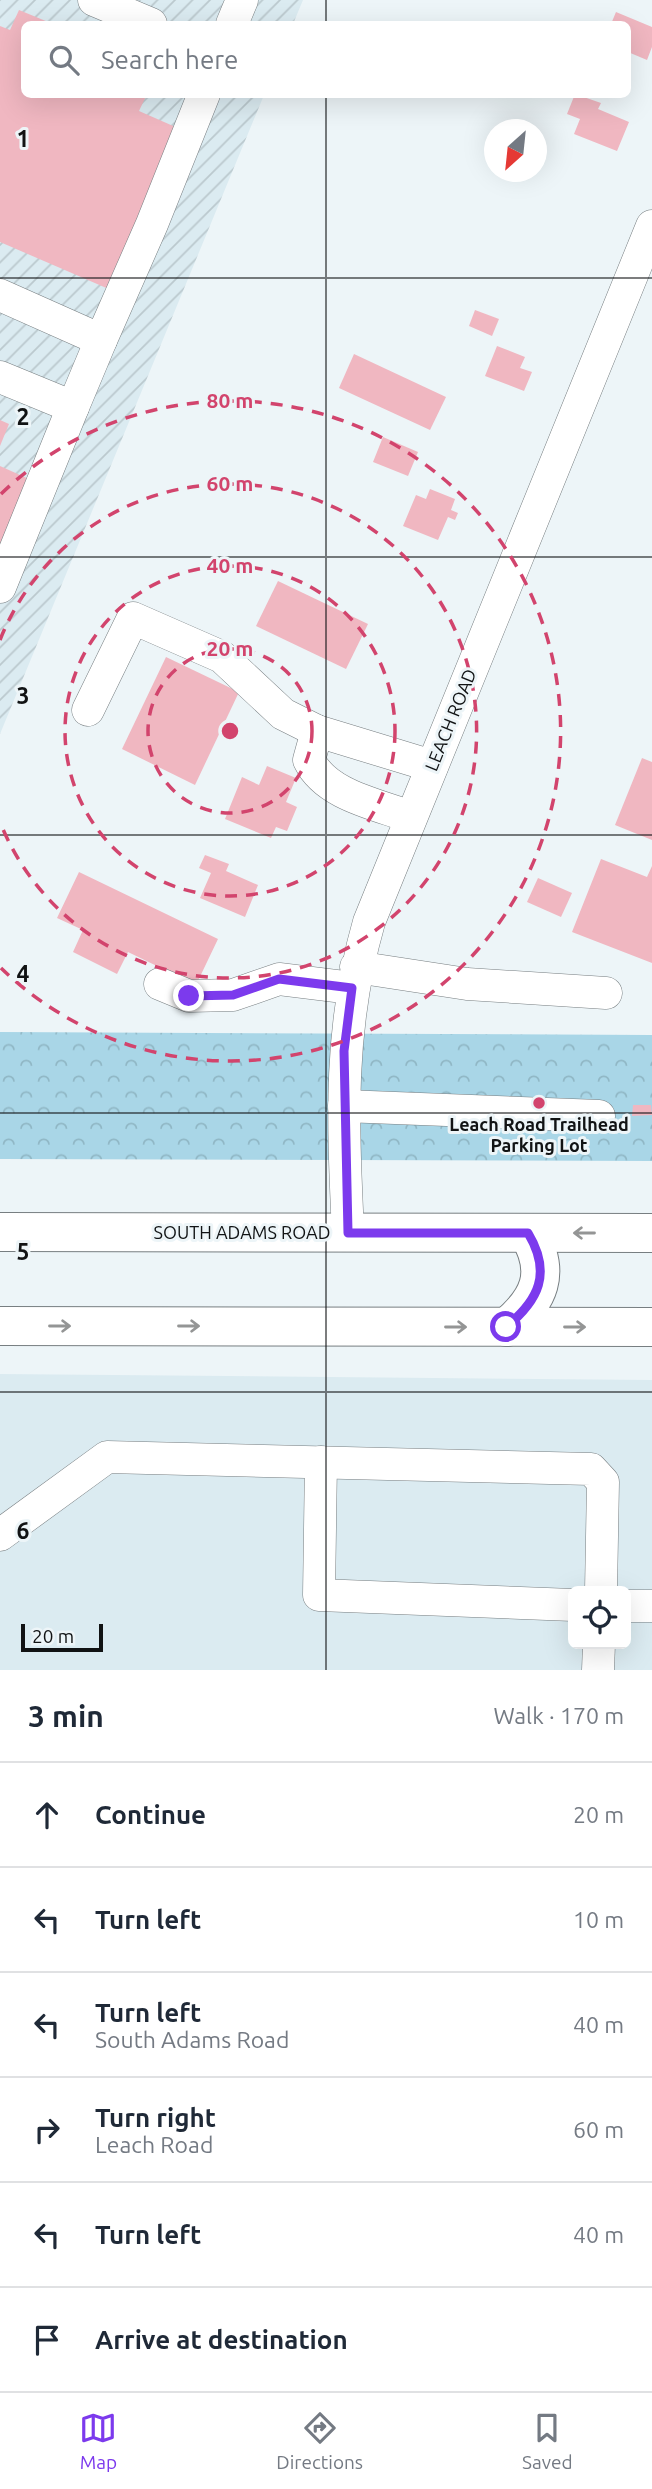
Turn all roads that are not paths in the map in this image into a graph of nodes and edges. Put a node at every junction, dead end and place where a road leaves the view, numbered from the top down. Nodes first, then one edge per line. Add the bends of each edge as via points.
1 (94, 0) edge
2 (242, 0) edge
3 (144, 21) edge
4 (233, 21) edge
5 (202, 98) edge
6 (652, 226) edge
7 (0, 295) edge
8 (101, 340) junction
9 (0, 377) edge
10 (73, 407) junction
11 (0, 587) edge
12 (88, 710) dead end
13 (317, 731) junction
14 (432, 766) junction
15 (411, 817) junction
16 (354, 978) junction
17 (160, 984) dead end
18 (606, 993) dead end
19 (344, 1106) junction
20 (599, 1116) dead end
21 (0, 1232) edge
22 (348, 1233) junction
23 (528, 1233) junction
24 (652, 1233) edge
25 (0, 1326) edge
26 (506, 1327) junction
27 (652, 1327) edge
28 (321, 1462) junction
29 (0, 1535) edge
30 (601, 1586) edge
31 (568, 1605) edge
32 (631, 1606) edge
33 (652, 1606) edge
34 (599, 1649) edge
35 (598, 1670) edge

1 - 3 street
2 - 4 street
5 - 8 street
6 - 14 street, LEACH ROAD
7 - 8 street
8 - 10 street
9 - 10 street
10 - 11 street
12 - 13 street via 133,618 222,657 284,714
13 - 14 street
13 - 15 street via 309,760 316,774 343,791
14 - 15 street, LEACH ROAD
15 - 16 street, LEACH ROAD via 369,922
16 - 17 street via 279,979 233,995 189,996
16 - 18 street
16 - 19 street, LEACH ROAD via 344,1051
19 - 20 street
19 - 22 street, LEACH ROAD
21 - 22 main road, SOUTH ADAMS ROAD
22 - 23 main road, SOUTH ADAMS ROAD
24 -> 23 main road, SOUTH ADAMS ROAD
23 - 26 main road via 536,1246 541,1277 526,1310
25 -> 26 main road
26 -> 27 main road
28 - 29 street via 107,1457
28 - 30 street via 591,1469 603,1482
28 - 31 street via 319,1595
32 - 33 street
34 - 35 street

